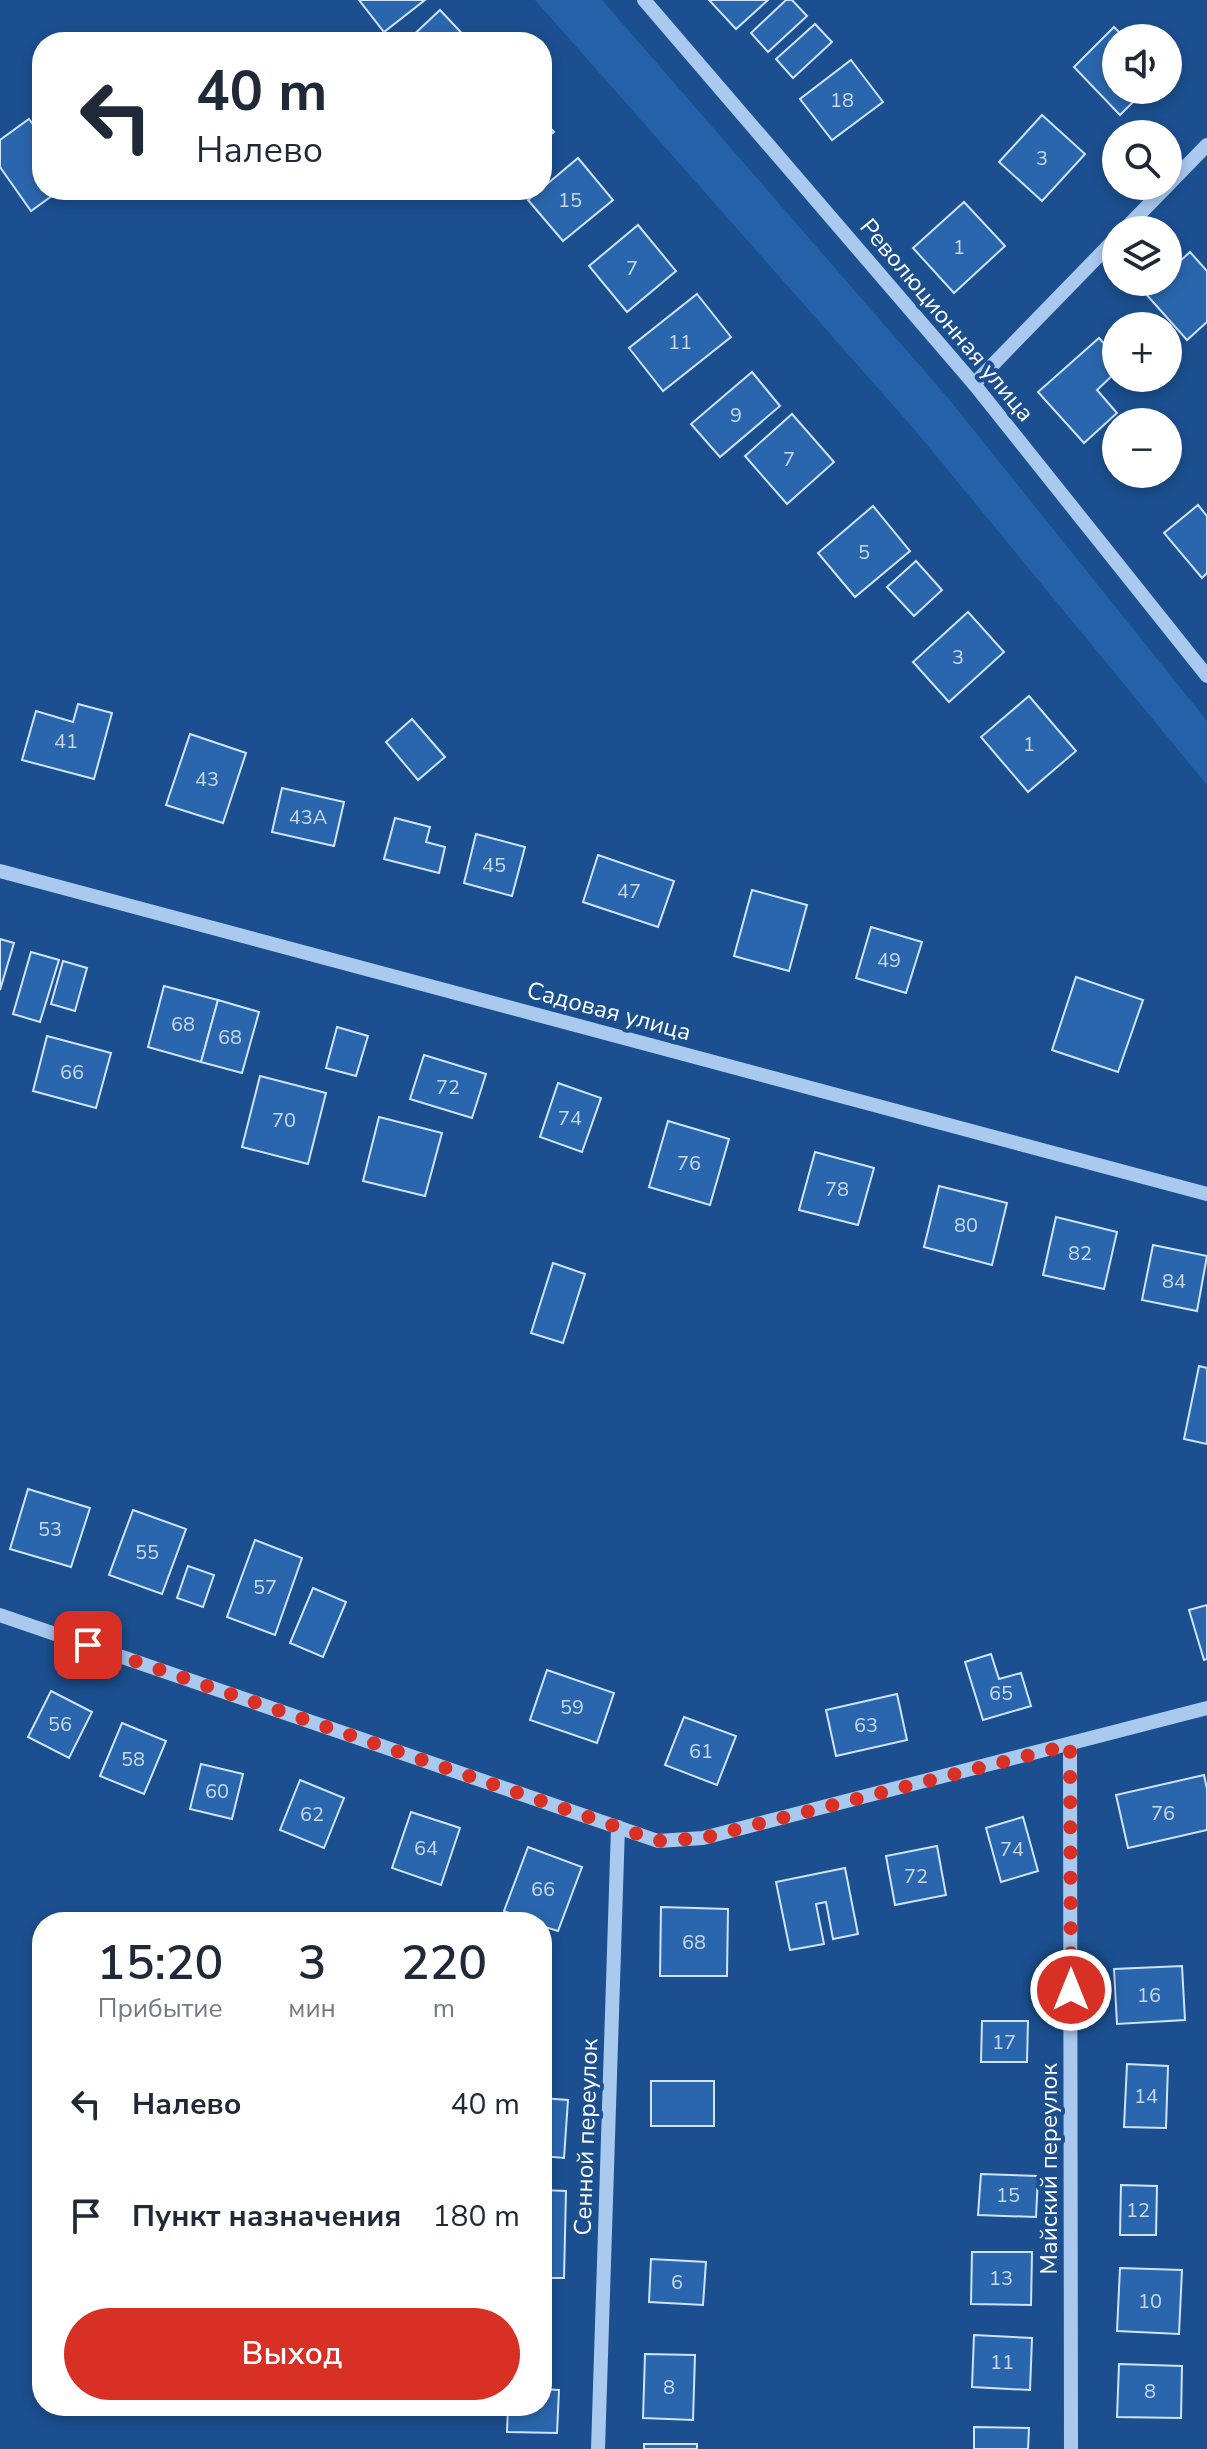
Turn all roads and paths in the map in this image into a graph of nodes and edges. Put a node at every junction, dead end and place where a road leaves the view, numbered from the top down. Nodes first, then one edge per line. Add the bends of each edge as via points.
1 (644, 0) edge
2 (1207, 145) edge
3 (1182, 171) edge
4 (1154, 200) edge
5 (1138, 216) edge
6 (1102, 252) edge
7 (974, 384) junction
8 (1207, 676) edge
9 (0, 871) edge
10 (1207, 1194) edge
11 (0, 1615) edge
12 (1207, 1708) edge
13 (1070, 1745) junction
14 (618, 1827) junction
15 (598, 2449) edge
16 (1071, 2449) edge

1 - 7 street, Революционная улица
2 - 3 street
4 - 5 street
6 - 7 street
7 - 8 street, Революционная улица
9 - 10 street, Садовая улица
11 - 14 street
12 - 13 street
13 - 14 street via 703,1838 658,1841
13 - 16 street, Майский переулок
14 - 15 street, Сенной переулок

